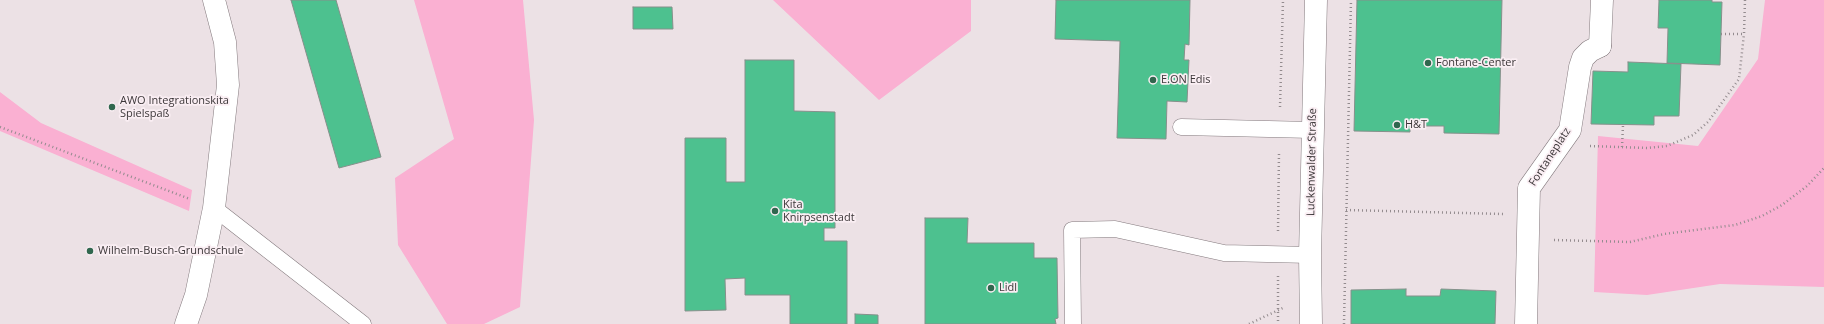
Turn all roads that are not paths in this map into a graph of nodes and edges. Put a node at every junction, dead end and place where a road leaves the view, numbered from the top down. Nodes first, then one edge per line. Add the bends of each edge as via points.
1 (214, 0) edge
2 (1316, 0) edge
3 (1602, 0) edge
4 (1181, 127) dead end
5 (1312, 130) junction
6 (214, 208) junction
7 (1310, 255) junction
8 (186, 324) edge
9 (363, 324) edge
10 (1073, 324) edge
11 (1311, 324) edge
12 (1526, 324) edge

1 - 6 street via 225,42 228,71
2 - 5 street, Luckenwalder Straße
3 - 12 street, Fontaneplatz via 1600,46 1583,58 1570,130 1529,188
4 - 5 lane
5 - 7 street, Luckenwalder Straße
6 - 8 street via 196,295
6 - 9 lane
7 - 10 lane via 1224,253 1115,229 1072,230
7 - 11 street, Luckenwalder Straße

